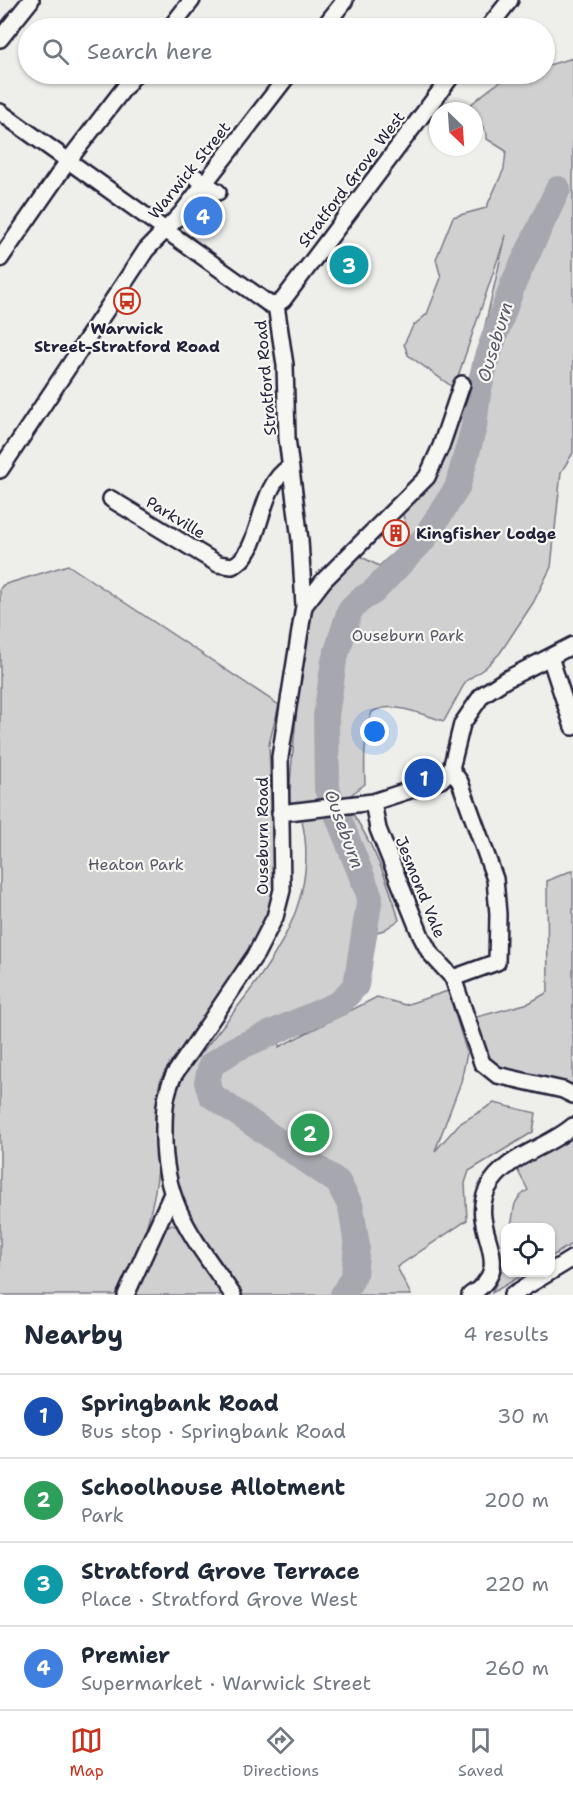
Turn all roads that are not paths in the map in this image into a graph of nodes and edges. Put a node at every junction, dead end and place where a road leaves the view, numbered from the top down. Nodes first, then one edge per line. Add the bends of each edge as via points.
1 (31, 0) edge
2 (192, 0) edge
3 (345, 0) edge
4 (510, 0) edge
5 (178, 18) edge
6 (331, 18) edge
7 (496, 18) edge
8 (0, 39) edge
9 (127, 84) edge
10 (280, 84) edge
11 (445, 84) edge
12 (0, 112) edge
13 (68, 161) junction
14 (159, 226) junction
15 (0, 259) edge
16 (276, 305) junction
17 (462, 384) dead end
18 (290, 467) junction
19 (0, 470) edge
20 (111, 499) dead end
21 (304, 606) junction
22 (573, 645) edge
23 (550, 657) junction
24 (573, 727) edge
25 (451, 770) junction
26 (373, 802) junction
27 (280, 813) junction
28 (453, 978) junction
29 (573, 1095) edge
30 (573, 1126) edge
31 (171, 1197) junction
32 (573, 1258) edge
33 (555, 1269) edge
34 (542, 1277) edge
35 (126, 1295) edge
36 (233, 1295) edge
37 (470, 1295) edge
38 (512, 1295) edge

1 - 8 street
2 - 5 street
3 - 6 street
4 - 7 street
9 - 13 street
10 - 14 street, Warwick Street via 180,215
11 - 16 street, Stratford Grove West
12 - 13 street, Stratford Road
13 - 14 street, Stratford Road
13 - 15 street
14 - 16 street, Stratford Road via 269,304
14 - 19 street, Warwick Street
16 - 18 street, Stratford Road via 285,365
17 - 21 street, Ouseburn Road via 427,477 330,574
18 - 20 street, Parkville via 271,490 245,558 232,567 221,565
18 - 21 street, Stratford Road
21 - 27 street, Ouseburn Road via 282,742
22 - 23 street
23 - 24 street
23 - 25 street via 492,687 475,703 462,724
25 - 26 street via 446,778
25 - 28 street via 460,782 495,879 497,902 497,962
26 - 27 street
26 - 28 street, Jesmond Vale via 382,838 425,945
27 - 31 street, Ouseburn Road via 282,890 275,917 239,983 174,1076 165,1097 163,1154
28 - 29 street via 478,1057 488,1070
30 - 37 street via 509,1165 488,1187 482,1222 494,1268 490,1280
31 - 35 street
31 - 36 street, Ouseburn Road
32 - 33 street
34 - 38 street

